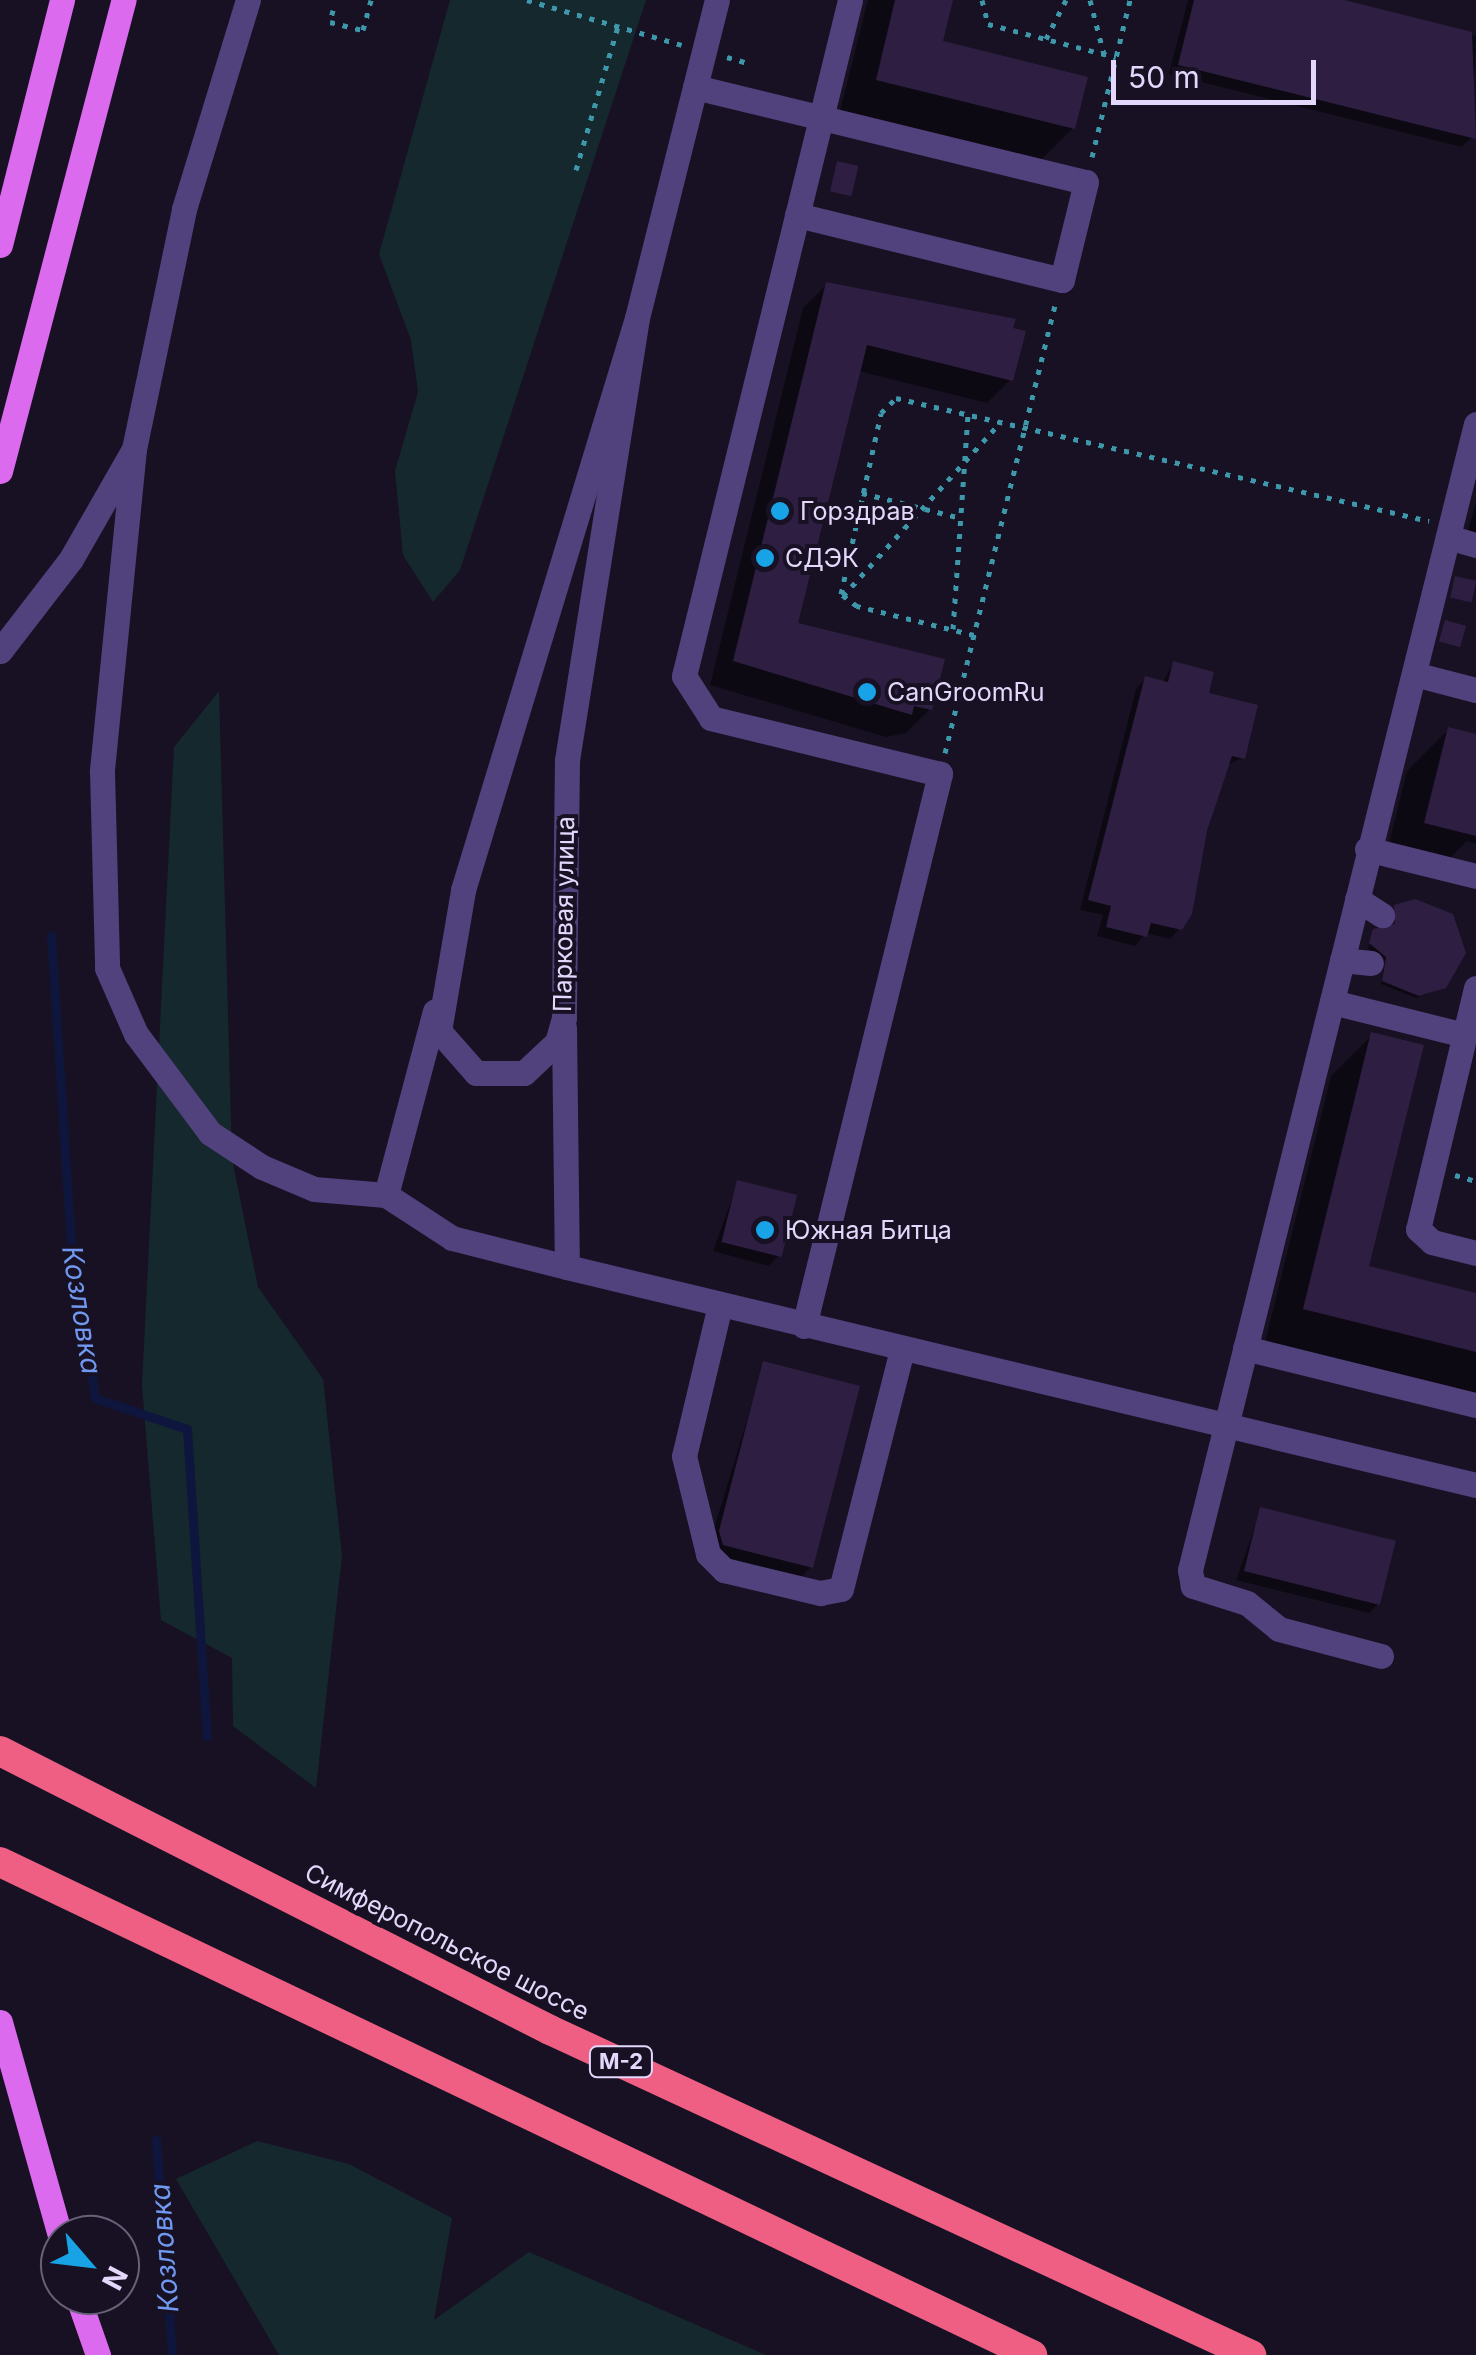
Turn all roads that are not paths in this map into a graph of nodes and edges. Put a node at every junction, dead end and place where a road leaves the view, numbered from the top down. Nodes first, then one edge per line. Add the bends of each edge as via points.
1 (62, 0) edge
2 (124, 0) edge
3 (248, 0) edge
4 (717, 0) edge
5 (850, 0) edge
6 (695, 86) junction
7 (822, 117) junction
8 (798, 215) junction
9 (0, 245) edge
10 (637, 318) junction
11 (1476, 424) edge
12 (134, 449) junction
13 (0, 471) edge
14 (1449, 532) junction
15 (1476, 544) edge
16 (0, 651) edge
17 (1414, 674) junction
18 (1476, 690) edge
19 (1367, 849) junction
20 (1476, 876) edge
21 (1357, 899) junction
22 (1382, 915) dead end
23 (1342, 960) junction
24 (1372, 962) dead end
25 (1476, 988) edge
26 (440, 994) junction
27 (1332, 1002) junction
28 (564, 1018) junction
29 (1464, 1035) junction
30 (386, 1195) junction
31 (1476, 1253) edge
32 (567, 1267) junction
33 (720, 1305) junction
34 (804, 1326) junction
35 (1246, 1348) junction
36 (902, 1350) junction
37 (1476, 1405) edge
38 (1226, 1424) junction
39 (1476, 1485) edge
40 (1381, 1656) dead end
41 (0, 1751) edge
42 (0, 1862) edge
43 (0, 2022) edge
44 (54, 2215) edge
45 (84, 2315) edge
46 (98, 2355) edge
47 (1032, 2355) edge
48 (1252, 2355) edge

1 - 9 main road
2 - 13 main road
3 - 12 street via 184,210
4 - 6 street, Парковая улица
5 - 7 street
6 - 7 street
6 - 10 street, Парковая улица
7 - 8 street
7 - 8 street via 1086,182 1062,280
8 - 34 street via 687,693 711,718 940,774
10 - 26 street, Парковая улица via 504,739
10 - 28 street, Парковая улица via 567,762
11 - 14 street
12 - 16 street via 72,559
12 - 30 street via 102,770 107,968 136,1034 210,1133 314,1189
14 - 15 street
14 - 17 street
17 - 18 street
17 - 19 street
19 - 20 street
19 - 21 street
21 - 22 street
21 - 23 street
23 - 24 street
23 - 27 street
25 - 29 street
26 - 28 street, Парковая улица via 439,1032 476,1073 524,1072 557,1042
26 - 30 street
27 - 29 street
27 - 35 street
28 - 32 street
29 - 31 street via 1418,1229 1432,1242
30 - 32 street via 452,1238
32 - 33 street
33 - 34 street
33 - 36 street via 684,1456 708,1554 724,1570 820,1593 841,1589
34 - 36 street
35 - 37 street
35 - 38 street
36 - 38 street
38 - 39 street
38 - 40 street via 1193,1586 1247,1604 1279,1629
41 - 48 highway, Симферопольское шоссе / М-2 via 550,2030
42 - 47 highway
43 - 44 main road
45 - 46 main road

